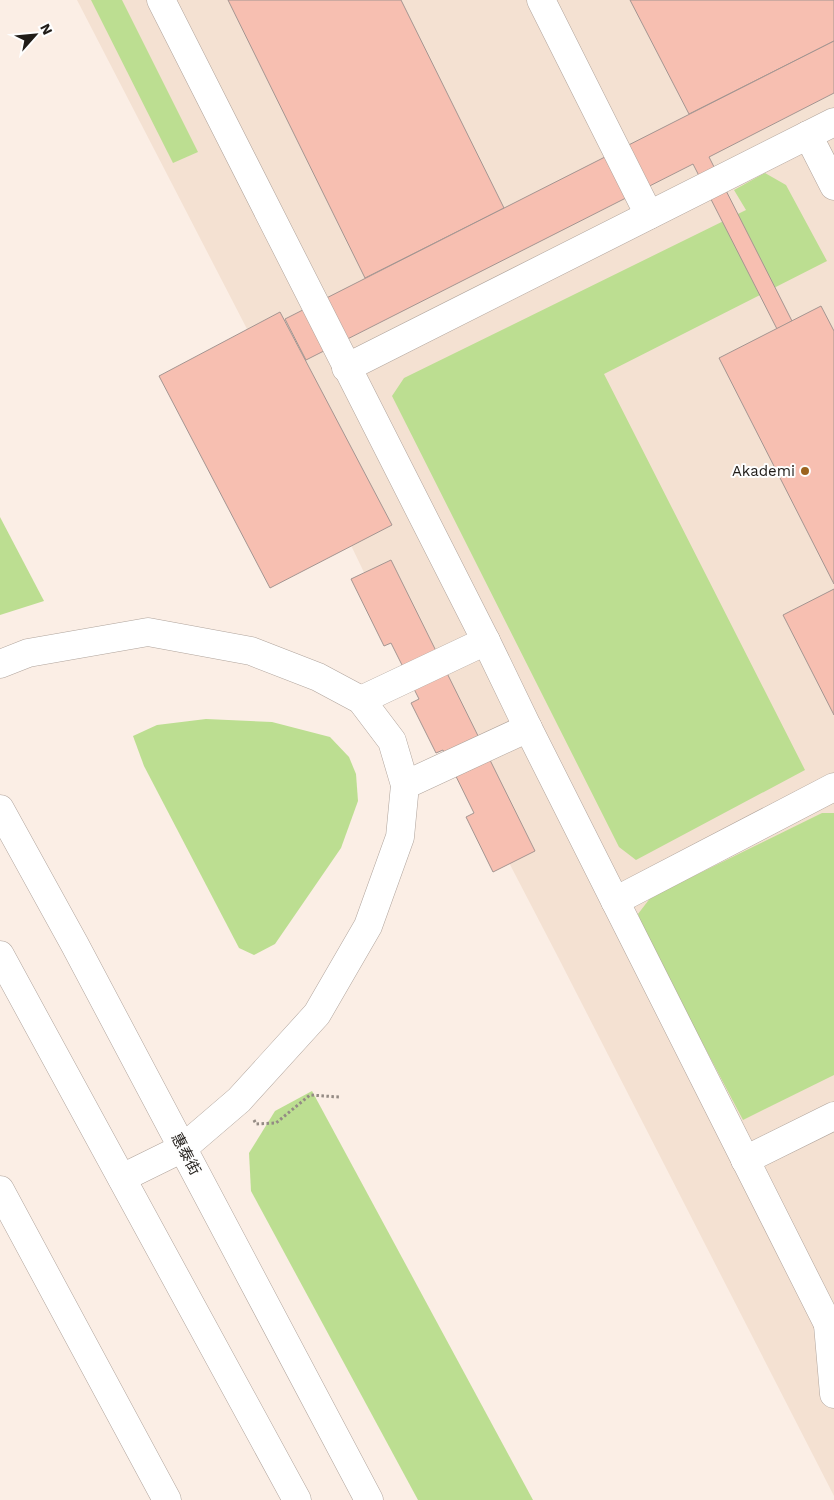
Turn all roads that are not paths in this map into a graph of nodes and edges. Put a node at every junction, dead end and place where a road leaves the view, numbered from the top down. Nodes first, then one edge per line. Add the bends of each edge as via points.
1 (161, 0) edge
2 (541, 0) edge
3 (834, 122) edge
4 (808, 135) junction
5 (834, 186) edge
6 (649, 215) junction
7 (346, 368) junction
8 (486, 641) junction
9 (0, 664) edge
10 (362, 700) junction
11 (528, 728) junction
12 (405, 786) junction
13 (834, 787) edge
14 (0, 809) edge
15 (615, 901) junction
16 (0, 955) edge
17 (834, 1116) edge
18 (182, 1148) junction
19 (745, 1160) junction
20 (122, 1178) junction
21 (0, 1190) edge
22 (831, 1330) edge
23 (834, 1394) edge
24 (167, 1500) edge
25 (297, 1500) edge
26 (369, 1500) edge

1 - 7 main road
2 - 6 main road
3 - 4 main road
4 - 5 main road
4 - 6 main road
6 - 7 main road
7 - 8 main road
8 - 10 main road
8 - 11 main road
9 - 10 main road via 28,653 148,632 251,651 318,677
10 - 12 main road via 392,741
11 - 12 main road
11 - 15 main road
12 - 18 main road via 400,837 368,926 317,1014 238,1100
13 - 15 main road
14 - 18 main road, 惠泰街
15 - 19 main road
16 - 20 main road
17 - 19 main road
18 - 20 main road
18 - 26 main road, 惠泰街
19 - 22 main road
20 - 25 main road
21 - 24 main road
22 - 23 main road

